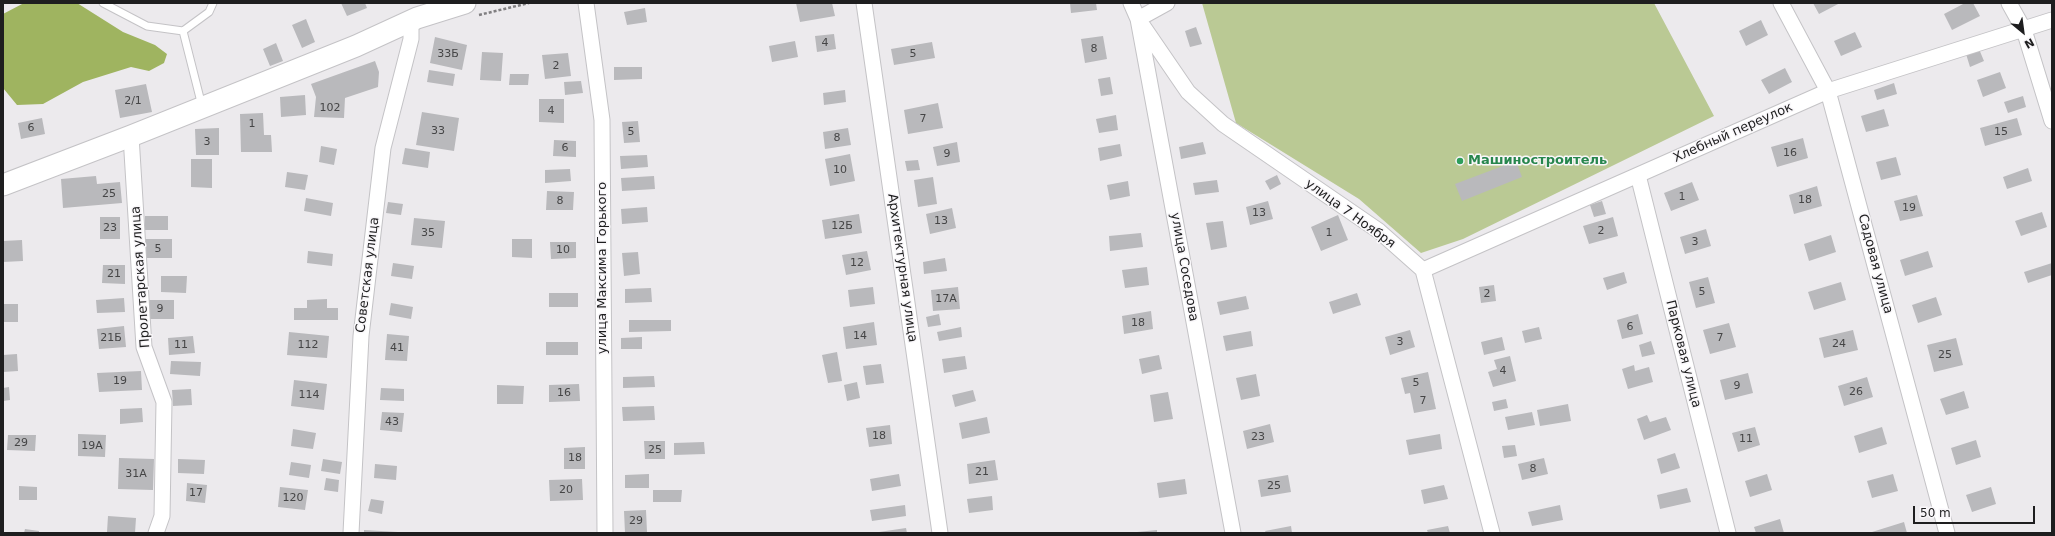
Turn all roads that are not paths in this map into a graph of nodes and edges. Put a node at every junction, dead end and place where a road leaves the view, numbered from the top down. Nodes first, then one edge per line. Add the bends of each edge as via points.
1 (103, 3) edge
2 (214, 3) edge
3 (436, 3) edge
4 (464, 3) edge
5 (586, 3) edge
6 (864, 3) edge
7 (1131, 3) edge
8 (1167, 3) edge
9 (1781, 3) edge
10 (2010, 3) edge
11 (414, 19) junction
12 (1138, 19) junction
13 (2052, 20) edge
14 (2024, 30) junction
15 (183, 31) junction
16 (1828, 91) junction
17 (202, 108) junction
18 (2052, 121) edge
19 (131, 136) junction
20 (1638, 175) junction
21 (3, 185) edge
22 (1423, 270) junction
23 (156, 533) edge
24 (351, 533) edge
25 (605, 533) edge
26 (940, 533) edge
27 (1233, 533) edge
28 (1492, 533) edge
29 (1728, 533) edge
30 (1947, 533) edge

1 - 15 lane via 147,26
2 - 15 lane via 209,12
3 - 11 main road
4 - 11 main road
5 - 25 street, улица Максима Горького via 602,120
6 - 26 street, Архитектурная улица
7 - 12 street, улица Соседова
8 - 12 street
9 - 16 street, Садовая улица
10 - 14 street
11 - 17 main road via 356,46
11 - 24 street, Советская улица via 383,148 361,336
12 - 22 street, улица 7 Ноября via 1188,92 1222,124 1379,231
12 - 27 street, улица Соседова
13 - 14 street, Хлебный переулок
14 - 16 street, Хлебный переулок
14 - 18 street
15 - 17 lane
16 - 20 street, Хлебный переулок
16 - 30 street, Садовая улица
17 - 19 main road
19 - 21 main road
19 - 23 street, Пролетарская улица via 144,347 164,402 162,516
20 - 22 street, Хлебный переулок
20 - 29 street, Парковая улица
22 - 28 street

